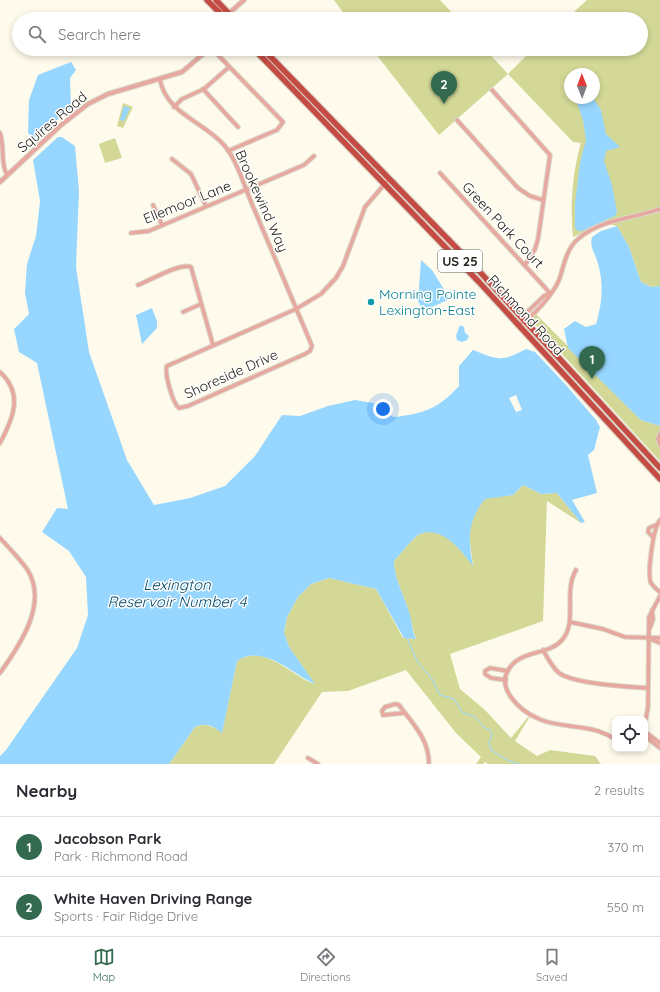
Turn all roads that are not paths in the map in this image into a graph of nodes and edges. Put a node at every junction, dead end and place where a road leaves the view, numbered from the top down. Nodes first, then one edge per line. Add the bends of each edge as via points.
1 (207, 0) edge
2 (216, 0) edge
3 (244, 0) edge
4 (220, 12) edge
5 (223, 12) edge
6 (231, 12) edge
7 (201, 56) edge
8 (219, 56) edge
9 (261, 56) edge
10 (270, 56) edge
11 (229, 67) junction
12 (160, 80) junction
13 (203, 90) junction
14 (492, 90) dead end
15 (174, 107) junction
16 (457, 120) dead end
17 (238, 127) dead end
18 (0, 133) edge
19 (228, 151) junction
20 (314, 156) dead end
21 (172, 159) dead end
22 (440, 173) dead end
23 (7, 175) junction
24 (389, 179) junction
25 (0, 182) edge
26 (385, 184) junction
27 (246, 190) junction
28 (543, 200) junction
29 (153, 205) dead end
30 (206, 206) junction
31 (660, 209) edge
32 (162, 225) junction
33 (131, 233) dead end
34 (524, 265) junction
35 (138, 285) dead end
36 (550, 293) junction
37 (201, 304) junction
38 (296, 308) junction
39 (183, 312) dead end
40 (524, 319) junction
41 (518, 324) junction
42 (213, 345) junction
43 (0, 372) edge
44 (660, 434) edge
45 (0, 443) edge
46 (660, 445) edge
47 (660, 468) edge
48 (660, 479) edge
49 (660, 520) edge
50 (656, 525) junction
51 (653, 537) junction
52 (0, 538) edge
53 (576, 570) dead end
54 (660, 592) edge
55 (660, 596) edge
56 (570, 622) junction
57 (660, 638) edge
58 (649, 639) junction
59 (660, 643) edge
60 (543, 650) junction
61 (508, 671) junction
62 (0, 673) edge
63 (506, 680) junction
64 (648, 688) junction
65 (404, 713) junction
66 (648, 716) edge
67 (648, 734) edge
68 (612, 737) edge
69 (648, 738) edge
70 (660, 743) edge
71 (660, 748) edge
72 (308, 758) dead end
73 (318, 764) edge
74 (429, 764) edge

1 - 4 highway
2 - 5 highway
3 - 6 street
7 - 12 street, Squires Road via 187,69
8 - 11 street
9 - 26 highway, Richmond Road / US 25
10 - 24 highway, Richmond Road / US 25
11 - 13 street
11 - 19 street via 283,122 277,130
12 - 15 street, Brookewind Way via 164,94
12 - 23 street, Squires Road via 108,94 88,104
13 - 15 street via 182,99
13 - 17 street
14 - 28 street via 550,155
15 - 19 street, Brookewind Way via 218,139
16 - 28 street via 518,188 530,196
18 - 23 street
19 - 27 street, Brookewind Way
20 - 27 street, Ellemoor Lane via 304,165
21 - 30 street via 191,174
22 - 34 street, Green Park Court
23 - 25 street, Squires Road
24 - 26 street, Shoreside Drive
24 - 40 highway, Richmond Road / US 25
26 - 38 street, Shoreside Drive via 362,213 347,257 336,278 316,298
26 - 41 highway, Richmond Road / US 25
27 - 30 street, Ellemoor Lane
27 - 38 street, Brookewind Way
28 - 34 street via 536,245
29 - 32 street
30 - 32 street, Ellemoor Lane
31 - 36 street via 606,223 580,236 569,250 558,281
32 - 33 street, Ellemoor Lane via 143,233
34 - 36 street, Green Park Court
35 - 37 street via 178,268 190,266
36 - 40 street via 547,299
37 - 39 street
37 - 42 street
38 - 42 street, Shoreside Drive
38 - 42 street, Shoreside Drive via 312,346 310,351 188,406 177,407 167,367
40 - 41 street
40 - 47 highway, Richmond Road / US 25
41 - 48 highway, Richmond Road / US 25
43 - 45 street via 12,389 15,406 9,427
44 - 46 street
49 - 50 street
50 - 51 street
50 - 51 street via 649,528 648,532
51 - 54 street via 651,583
52 - 62 street via 27,569 34,588 35,600 22,640
53 - 56 street via 569,585
55 - 58 street via 652,610
56 - 58 street via 625,636
56 - 60 street via 562,640
57 - 58 street
58 - 59 street
58 - 64 street
60 - 61 street via 519,660
60 - 64 street via 552,666 569,678 615,686
61 - 63 street
61 - 63 street via 490,668 485,671 491,678
63 - 68 street via 510,696 530,715 548,722 599,731
64 - 66 street
65 - 65 street via 395,704 385,707 382,711 383,715 388,716
65 - 74 street via 424,739
67 - 70 street
69 - 71 street
72 - 73 street

